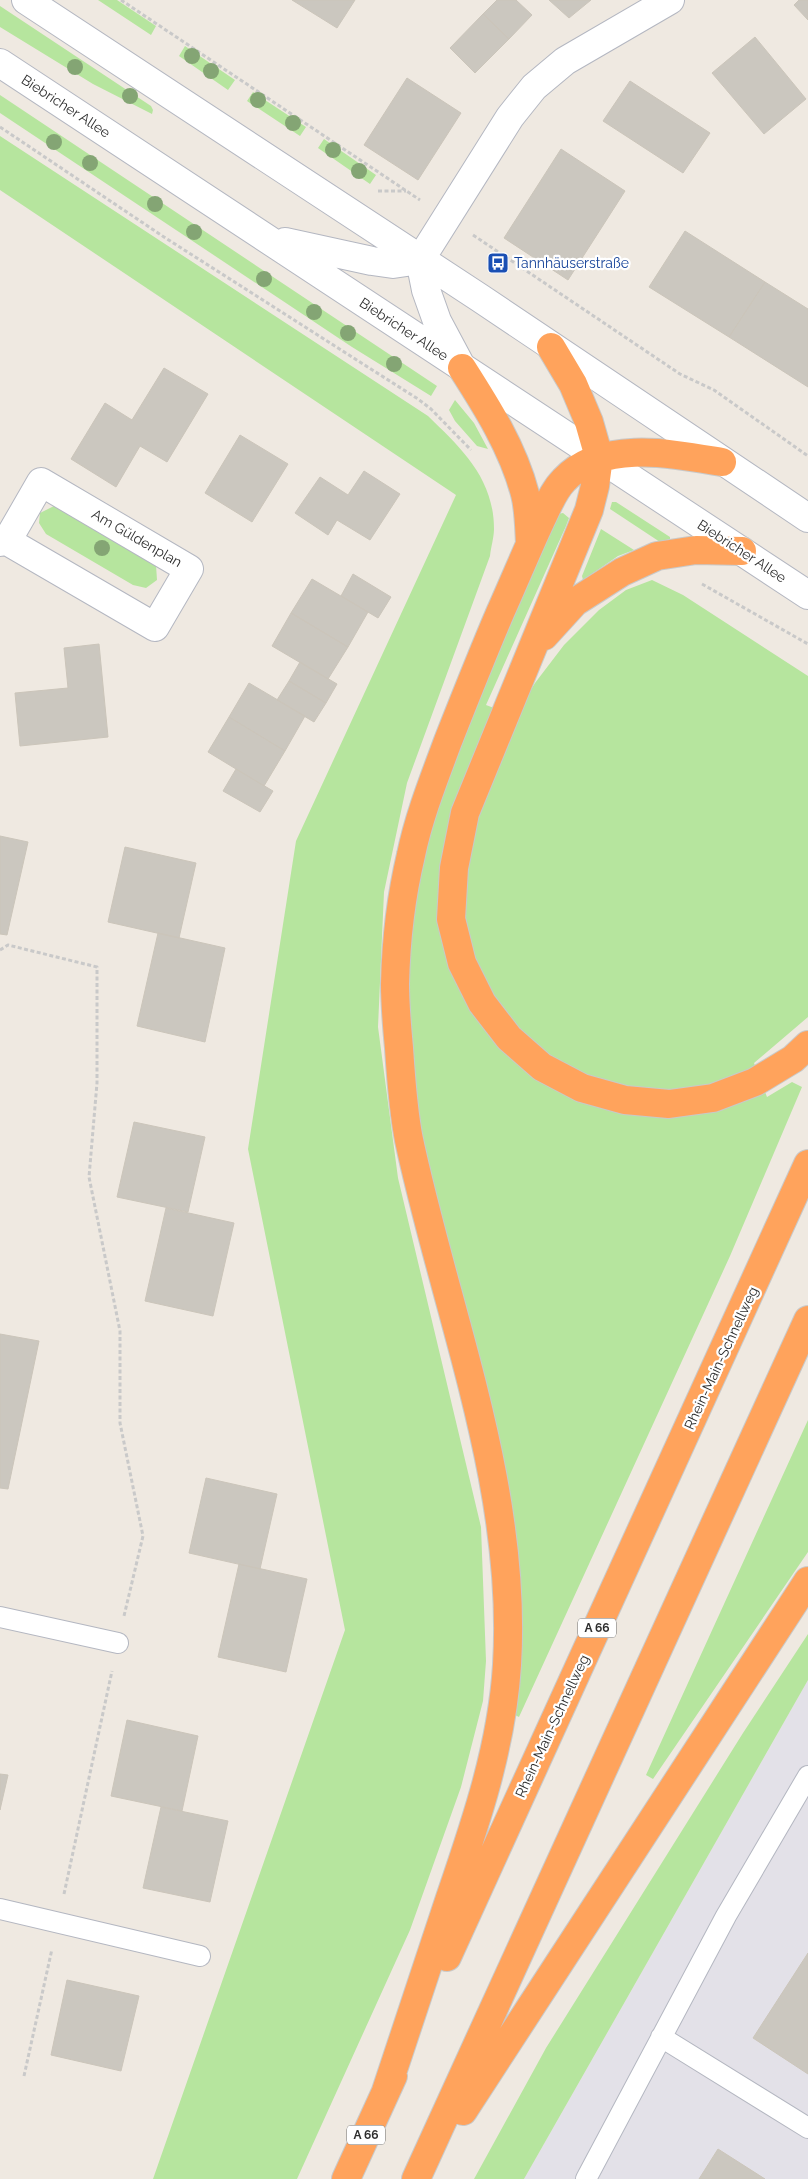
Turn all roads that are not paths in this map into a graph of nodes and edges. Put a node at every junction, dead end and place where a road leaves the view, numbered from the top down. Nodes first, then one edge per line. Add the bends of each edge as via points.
1 (26, 0) edge
2 (670, 0) edge
3 (0, 63) edge
4 (266, 237) junction
5 (420, 260) junction
6 (551, 347) junction
7 (462, 368) junction
8 (599, 457) junction
9 (722, 462) junction
10 (808, 517) edge
11 (3, 541) edge
12 (530, 543) junction
13 (742, 551) junction
14 (808, 594) edge
15 (532, 648) junction
16 (808, 1045) edge
17 (808, 1164) edge
18 (808, 1320) edge
19 (808, 1581) edge
20 (0, 1617) edge
21 (118, 1643) road end
22 (808, 1776) edge
23 (0, 1909) edge
24 (200, 1956) dead end
25 (661, 2037) junction
26 (386, 2091) junction
27 (808, 2128) edge
28 (346, 2179) edge
29 (417, 2179) edge
30 (586, 2179) edge

1 - 5 main road
2 - 5 main road via 565,61 534,87 510,117
3 - 4 main road, Biebricher Allee
4 - 5 main road via 372,261 393,264
4 - 7 main road, Biebricher Allee
5 - 6 main road
5 - 7 main road via 437,321
6 - 8 highway via 573,384
6 - 9 main road
7 - 8 main road, Biebricher Allee
7 - 12 highway via 488,409 517,468 526,496
8 - 9 highway via 672,453
8 - 12 highway via 562,481
8 - 13 main road, Biebricher Allee
8 - 15 highway via 589,510
9 - 10 main road
11 - 11 main road, Am Güldenplan via 155,627 189,569 41,482
12 - 26 highway via 476,668 430,791 411,854 399,918 395,986 400,1071 409,1136 495,1495 507,1604 507,1666 499,1726 483,1802
13 - 14 main road, Biebricher Allee
13 - 15 highway via 696,550 657,556 622,572 575,602
15 - 16 highway via 465,813 454,868 451,919 462,963 482,1003 508,1038 542,1067 582,1088 625,1100 669,1104 713,1098 755,1082 793,1059
17 - 26 highway, Rhein-Main-Schnellweg / A 66
18 - 29 highway
19 - 29 highway
20 - 21 lane
22 - 25 lane via 726,1916
23 - 24 lane
25 - 27 lane
25 - 30 lane
26 - 28 highway, Rhein-Main-Schnellweg / A 66

